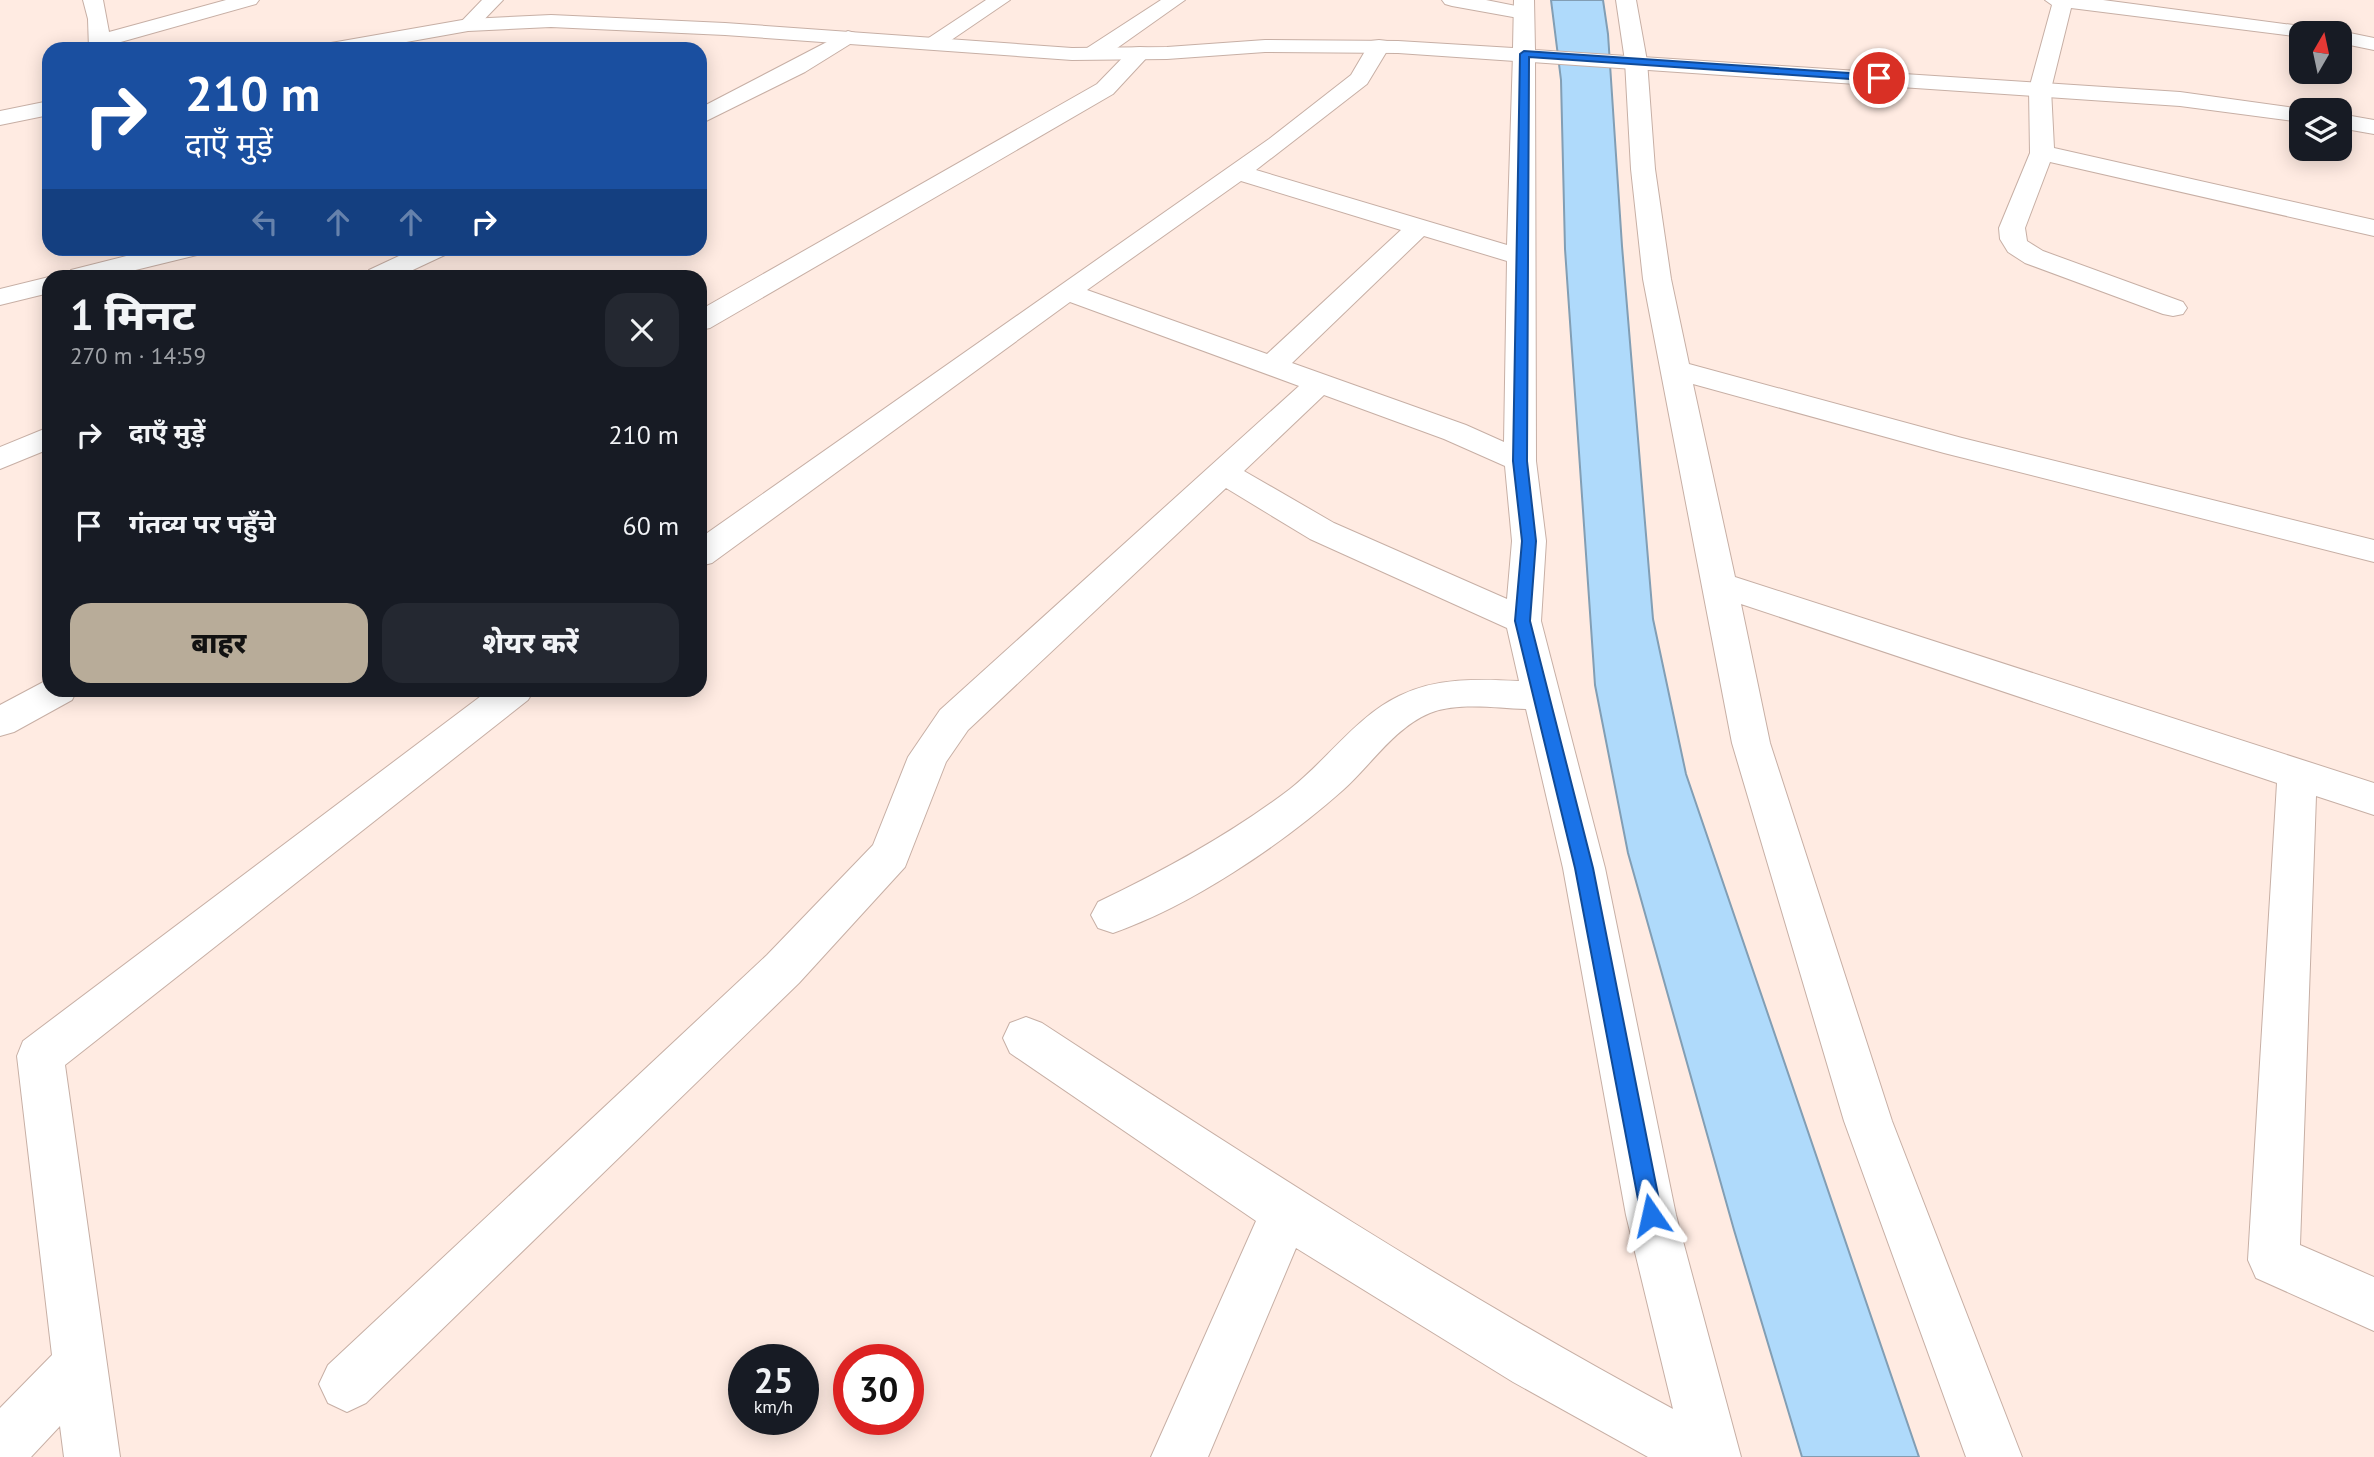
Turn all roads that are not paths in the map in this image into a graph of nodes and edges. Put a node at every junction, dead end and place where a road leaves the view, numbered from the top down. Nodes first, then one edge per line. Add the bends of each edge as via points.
1 (93, 0) edge
2 (249, 0) edge
3 (493, 0) edge
4 (1000, 0) edge
5 (1175, 0) edge
6 (1452, 0) edge
7 (1626, 0) edge
8 (2060, 0) edge
9 (1524, 7) edge
10 (468, 25) junction
11 (2289, 30) edge
12 (848, 37) junction
13 (2352, 39) edge
14 (100, 42) edge
15 (110, 42) edge
16 (388, 42) edge
17 (934, 43) junction
18 (2374, 44) edge
19 (1379, 47) junction
20 (1140, 53) junction
21 (1095, 54) junction
22 (1533, 55) junction
23 (1626, 61) junction
24 (2040, 89) junction
25 (42, 109) edge
26 (707, 113) edge
27 (2289, 113) edge
28 (0, 118) edge
29 (2352, 123) edge
30 (2374, 127) edge
31 (2042, 153) junction
32 (1237, 172) junction
33 (1420, 226) junction
34 (2374, 228) edge
35 (153, 256) edge
36 (414, 256) edge
37 (1520, 257) junction
38 (390, 264) edge
39 (89, 269) edge
40 (42, 287) edge
41 (1067, 292) junction
42 (0, 297) edge
43 (2173, 308) dead end
44 (707, 318) edge
45 (1272, 366) junction
46 (1676, 370) junction
47 (1320, 383) junction
48 (42, 441) edge
49 (0, 460) edge
50 (1520, 461) junction
51 (1224, 473) junction
52 (707, 550) edge
53 (2374, 551) edge
54 (1718, 584) junction
55 (1523, 621) junction
56 (1541, 695) junction
57 (46, 697) edge
58 (506, 697) edge
59 (0, 722) edge
60 (2297, 773) junction
61 (2374, 799) edge
62 (1112, 915) dead end
63 (1026, 1038) dead end
64 (1286, 1212) junction
65 (2374, 1304) edge
66 (80, 1364) junction
67 (347, 1384) dead end
68 (0, 1449) edge
69 (92, 1457) edge
70 (1179, 1457) edge
71 (1704, 1457) edge
72 (1713, 1457) edge
73 (1994, 1457) edge

1 - 14 street
2 - 15 street
3 - 10 street
4 - 17 street
5 - 21 street
6 - 9 street
7 - 23 street
8 - 11 street
8 - 24 street
9 - 22 street
10 - 12 street via 551,21
10 - 16 street
12 - 17 street
12 - 26 street
13 - 18 street
17 - 21 street
19 - 20 street via 1265,46
19 - 22 street
19 - 32 street via 1359,79
20 - 21 street
20 - 44 street via 1105,89
22 - 23 street
22 - 37 street
23 - 24 street
23 - 46 street via 1657,279
24 - 27 street via 2180,99
24 - 31 street
25 - 28 street
29 - 30 street
31 - 34 street
31 - 43 street via 2012,228 2020,250
32 - 33 street
32 - 41 street
33 - 37 street
33 - 45 street
35 - 39 street
36 - 38 street
37 - 50 street
40 - 42 street
41 - 45 street
41 - 52 street
45 - 47 street
46 - 53 street via 1955,446
46 - 54 street
47 - 50 street
47 - 51 street
48 - 49 street
50 - 55 street via 1529,541
51 - 55 street via 1322,531
51 - 67 street via 954,720 928,757 890,855 783,969
54 - 60 street
54 - 73 street via 1751,743 1868,1121
55 - 56 street
56 - 62 street via 1429,699 1407,708 1381,727 1330,779 1256,834 1173,887
56 - 72 street via 1584,868 1651,1215
57 - 59 street
58 - 66 street via 40,1056
60 - 61 street
60 - 65 street via 2274,1259
63 - 64 street
64 - 70 street
64 - 71 street via 1532,1363
66 - 68 street
66 - 69 street

